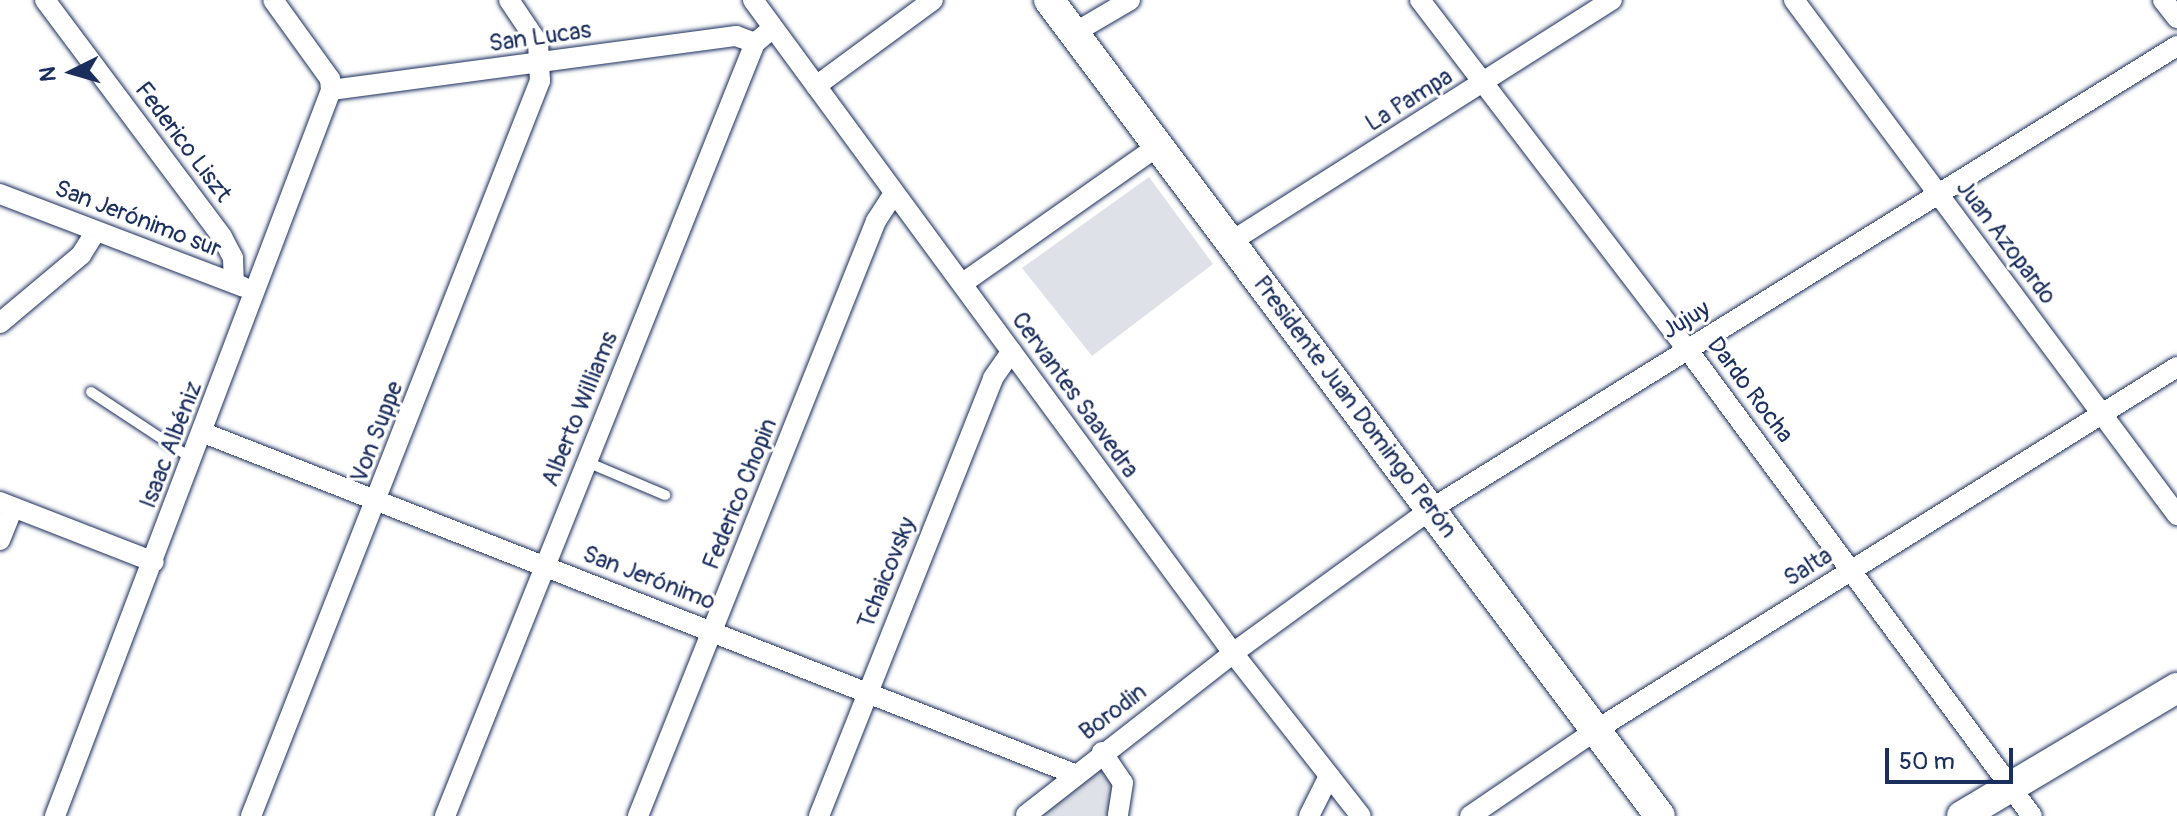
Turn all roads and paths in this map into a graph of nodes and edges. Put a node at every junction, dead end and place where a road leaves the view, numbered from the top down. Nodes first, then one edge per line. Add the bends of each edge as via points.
1 (45, 0) edge
2 (273, 0) edge
3 (509, 0) edge
4 (753, 0) edge
5 (933, 0) edge
6 (1049, 0) edge
7 (1130, 0) edge
8 (1420, 0) edge
9 (1612, 0) edge
10 (1794, 0) edge
11 (2163, 0) edge
12 (2177, 18) edge
13 (773, 28) junction
14 (1074, 33) junction
15 (755, 43) junction
16 (2177, 46) edge
17 (542, 63) junction
18 (1483, 85) junction
19 (816, 86) junction
20 (331, 90) junction
21 (1159, 145) junction
22 (894, 193) junction
23 (0, 194) edge
24 (1939, 195) junction
25 (95, 233) junction
26 (1232, 241) junction
27 (234, 283) junction
28 (963, 283) junction
29 (258, 293) junction
30 (0, 323) edge
31 (1688, 350) junction
32 (1011, 352) junction
33 (2177, 367) edge
34 (91, 392) dead end
35 (2102, 413) junction
36 (204, 433) junction
37 (193, 459) junction
38 (587, 462) junction
39 (665, 495) dead end
40 (379, 500) junction
41 (6, 505) edge
42 (1431, 509) junction
43 (2177, 515) edge
44 (0, 540) edge
45 (154, 562) junction
46 (545, 567) junction
47 (1853, 570) junction
48 (713, 631) junction
49 (1233, 653) junction
50 (2177, 688) edge
51 (867, 693) junction
52 (1596, 730) junction
53 (1102, 752) junction
54 (1033, 759) junction
55 (1074, 774) junction
56 (1329, 776) junction
57 (2011, 786) junction
58 (1026, 815) edge
59 (55, 816) edge
60 (251, 816) edge
61 (445, 816) edge
62 (638, 816) edge
63 (819, 816) edge
64 (1118, 816) edge
65 (1309, 816) edge
66 (1361, 816) edge
67 (1470, 816) edge
68 (1660, 816) edge
69 (1962, 816) edge
70 (2032, 816) edge

1 - 27 street, Federico Liszt via 222,237 233,258
2 - 20 street via 330,79
3 - 17 street via 538,43
4 - 13 street, Cervantes Saavedra
5 - 19 street
6 - 14 street, Presidente Juan Domingo Perón
7 - 14 street
8 - 18 street, Dardo Rocha
9 - 18 street, La Pampa
10 - 24 street, Juan Azopardo
11 - 12 street
13 - 15 street, Alberto Williams
13 - 19 street, Cervantes Saavedra
14 - 21 street, Presidente Juan Domingo Perón
15 - 17 street, San Lucas via 736,36
15 - 38 street, Alberto Williams
16 - 24 street, Jujuy
17 - 20 street, San Lucas
17 - 40 street, Von Suppe via 540,81
18 - 26 street, La Pampa
18 - 31 street, Dardo Rocha
19 - 22 street, Cervantes Saavedra
20 - 29 street, Isaac Albéniz
21 - 26 street, Presidente Juan Domingo Perón
21 - 28 street
22 - 28 street, Cervantes Saavedra
22 - 48 street, Federico Chopin via 876,221
23 - 25 street, San Jerónimo sur
24 - 31 street, Jujuy
24 - 35 street, Juan Azopardo
25 - 27 street, San Jerónimo sur
25 - 30 street via 81,255
26 - 42 street, Presidente Juan Domingo Perón
27 - 29 street, San Jerónimo sur
28 - 32 street, Cervantes Saavedra
29 - 36 street, Isaac Albéniz
31 - 42 street, Jujuy
31 - 47 street, Dardo Rocha
32 - 49 street, Cervantes Saavedra
32 - 51 street, Tchaicovsky via 993,378
33 - 35 street, Salta
34 - 37 lane
35 - 43 street, Juan Azopardo
35 - 47 street, Salta
36 - 37 street, Isaac Albéniz
36 - 40 street, San Jerónimo
37 - 45 street, Isaac Albéniz
38 - 39 lane
38 - 46 street, Alberto Williams
40 - 46 street, San Jerónimo
40 - 60 street, Von Suppe
41 - 44 street
41 - 45 street
42 - 49 street, Jujuy
42 - 52 street, Presidente Juan Domingo Perón
45 - 59 street, Isaac Albéniz
46 - 48 street, San Jerónimo
46 - 61 street, Alberto Williams
47 - 52 street, Salta
47 - 57 street, Dardo Rocha
48 - 51 street, San Jerónimo
48 - 62 street, Federico Chopin
49 - 53 street, Borodin
49 - 56 street, Cervantes Saavedra
50 - 57 street
51 - 54 street, San Jerónimo
51 - 63 street, Tchaicovsky
52 - 67 street, Salta
52 - 68 street, Presidente Juan Domingo Perón
53 - 55 street, Borodin
53 - 64 street via 1123,783
54 - 55 street, San Jerónimo
54 - 58 street via 1035,792
55 - 58 street, Borodin
56 - 65 street
56 - 66 street, Cervantes Saavedra
57 - 69 street
57 - 70 street, Dardo Rocha

